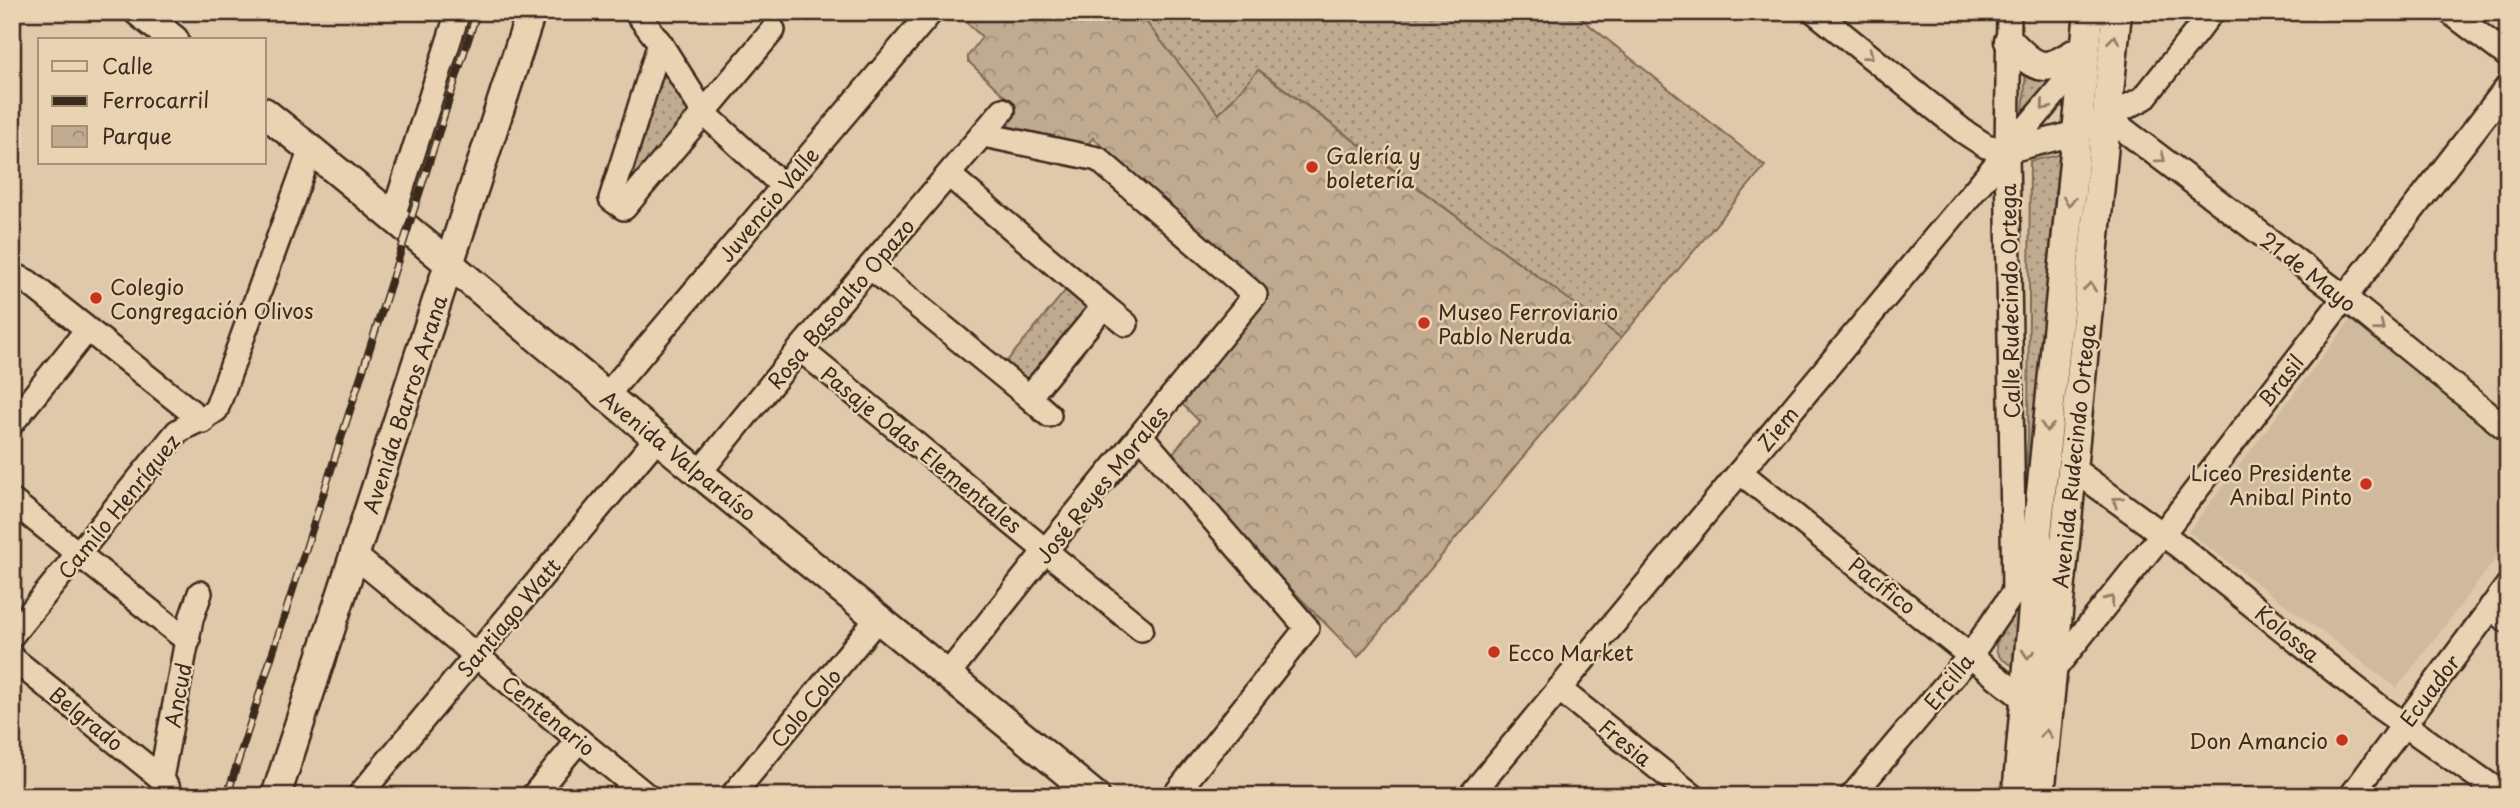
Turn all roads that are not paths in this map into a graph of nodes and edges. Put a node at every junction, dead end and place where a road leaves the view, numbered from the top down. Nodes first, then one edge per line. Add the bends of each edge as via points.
1 (139, 12) edge
2 (458, 12) edge
3 (531, 12) edge
4 (636, 12) edge
5 (931, 12) edge
6 (1815, 12) edge
7 (2008, 12) edge
8 (2089, 12) edge
9 (2117, 12) edge
10 (2211, 12) edge
11 (2450, 12) edge
12 (773, 30) dead end
13 (172, 38) edge
14 (2009, 41) junction
15 (660, 43) junction
16 (2084, 54) junction
17 (2508, 56) edge
18 (2508, 86) edge
19 (1003, 110) dead end
20 (704, 113) junction
21 (266, 114) edge
22 (2107, 117) junction
23 (2076, 133) junction
24 (984, 135) junction
25 (311, 149) junction
26 (2007, 151) junction
27 (948, 176) junction
28 (783, 186) junction
29 (393, 216) junction
30 (449, 265) junction
31 (870, 267) junction
32 (14, 275) edge
33 (2344, 297) junction
34 (1104, 306) junction
35 (1126, 324) dead end
36 (87, 330) junction
37 (800, 349) junction
38 (606, 396) junction
39 (1029, 397) junction
40 (1049, 415) dead end
41 (203, 421) junction
42 (12, 423) edge
43 (2508, 430) edge
44 (1141, 436) junction
45 (657, 438) junction
46 (2072, 468) junction
47 (1740, 472) junction
48 (699, 473) junction
49 (12, 501) edge
50 (2162, 533) junction
51 (1046, 550) junction
52 (78, 554) junction
53 (354, 555) junction
54 (2037, 561) junction
55 (2508, 585) edge
56 (2014, 590) junction
57 (200, 593) dead end
58 (2499, 614) edge
59 (878, 618) junction
60 (1141, 629) dead end
61 (12, 635) edge
62 (188, 641) junction
63 (476, 655) junction
64 (1970, 656) junction
65 (12, 658) edge
66 (2052, 672) junction
67 (948, 674) junction
68 (1559, 689) junction
69 (2024, 699) junction
70 (2403, 724) junction
71 (579, 740) junction
72 (165, 787) edge
73 (275, 796) edge
74 (359, 796) edge
75 (533, 796) edge
76 (647, 796) edge
77 (732, 796) edge
78 (1095, 796) edge
79 (1174, 796) edge
80 (1470, 796) edge
81 (1693, 796) edge
82 (1852, 796) edge
83 (2017, 796) edge
84 (2040, 796) edge
85 (2351, 796) edge
86 (2505, 796) edge

1 - 13 main road
2 - 29 street
3 - 30 main road, Avenida Barros Arana
4 - 15 street
5 - 28 street, Juvencio Valle
6 -> 26 street via 1963,131 1986,146
7 - 14 street, Calle Rudecindo Ortega
8 - 16 main road, Avenida Rudecindo Ortega
22 -> 9 main road, Avenida Rudecindo Ortega
10 - 22 street via 2144,98
11 - 17 street
12 - 20 street
14 - 16 main road via 2031,63 2045,66
14 - 26 street, Calle Rudecindo Ortega
15 - 20 street
15 - 20 street via 611,199 624,208
16 - 23 main road, Avenida Rudecindo Ortega
16 -> 26 street, Ziem
18 - 33 street, Brasil
19 - 24 street, Rosa Basoalto Opazo
20 - 28 street
21 - 25 main road, Avenida Valparaíso
22 - 23 street
22 -> 33 street, 21 de Mayo
46 -> 22 main road, Avenida Rudecindo Ortega
23 - 26 street
23 -> 54 main road, Avenida Rudecindo Ortega
24 - 27 street, Rosa Basoalto Opazo
24 - 44 street, José Reyes Morales via 1098,159 1255,295
25 - 29 main road, Avenida Valparaíso
25 - 41 street, Camilo Henríquez via 223,396
26 - 47 street, Ziem
26 - 56 street, Calle Rudecindo Ortega
27 - 31 street, Rosa Basoalto Opazo
27 - 34 street
28 - 38 street, Juvencio Valle
29 - 30 main road, Avenida Valparaíso
30 - 38 main road, Avenida Valparaíso
30 - 53 main road, Avenida Barros Arana
31 - 37 street, Rosa Basoalto Opazo
31 - 39 street
32 - 36 street
33 -> 43 street, 21 de Mayo
33 - 50 street, Brasil
34 - 35 street
34 - 39 street
36 - 41 street
36 - 42 street
37 - 48 street, Rosa Basoalto Opazo
37 - 51 street, Pasaje Odas Elementales
38 - 45 main road, Avenida Valparaíso
39 - 40 street
41 - 52 street, Camilo Henríquez via 177,432
44 - 51 street, José Reyes Morales
44 - 79 street via 1307,628
45 - 48 main road, Avenida Valparaíso
45 - 63 street, Santiago Watt
50 -> 46 street, Kolossa
46 - 66 main road, Avenida Rudecindo Ortega
47 - 64 street, Pacífico
47 - 68 street, Ziem
48 - 59 main road, Avenida Valparaíso
49 - 52 street
66 -> 50 street, Brasil
50 - 70 street, Kolossa
51 - 60 street, Pasaje Odas Elementales
51 - 67 street, José Reyes Morales
52 - 61 street, Camilo Henríquez
52 - 62 street
53 - 63 street, Centenario
53 - 73 main road, Avenida Barros Arana
54 - 56 street, Ercilla
54 -> 69 main road, Avenida Rudecindo Ortega
55 - 58 street, Ecuador
56 - 64 street, Ercilla
57 - 62 street, Ancud
58 - 70 street, Ecuador
59 - 67 main road, Avenida Valparaíso
59 - 77 street, Colo Colo
62 - 72 street, Ancud
63 - 71 street, Centenario
63 - 74 street, Santiago Watt
64 - 69 street, Pacífico
64 - 82 street, Ercilla
65 - 72 street, Belgrado
84 -> 66 main road, Avenida Rudecindo Ortega
67 - 78 main road, Avenida Valparaíso
68 - 80 street, Ziem
68 - 81 street, Fresia
69 - 83 main road, Avenida Rudecindo Ortega
70 - 85 street, Ecuador
70 - 86 street, Kolossa
71 - 75 street
71 - 76 street, Centenario

